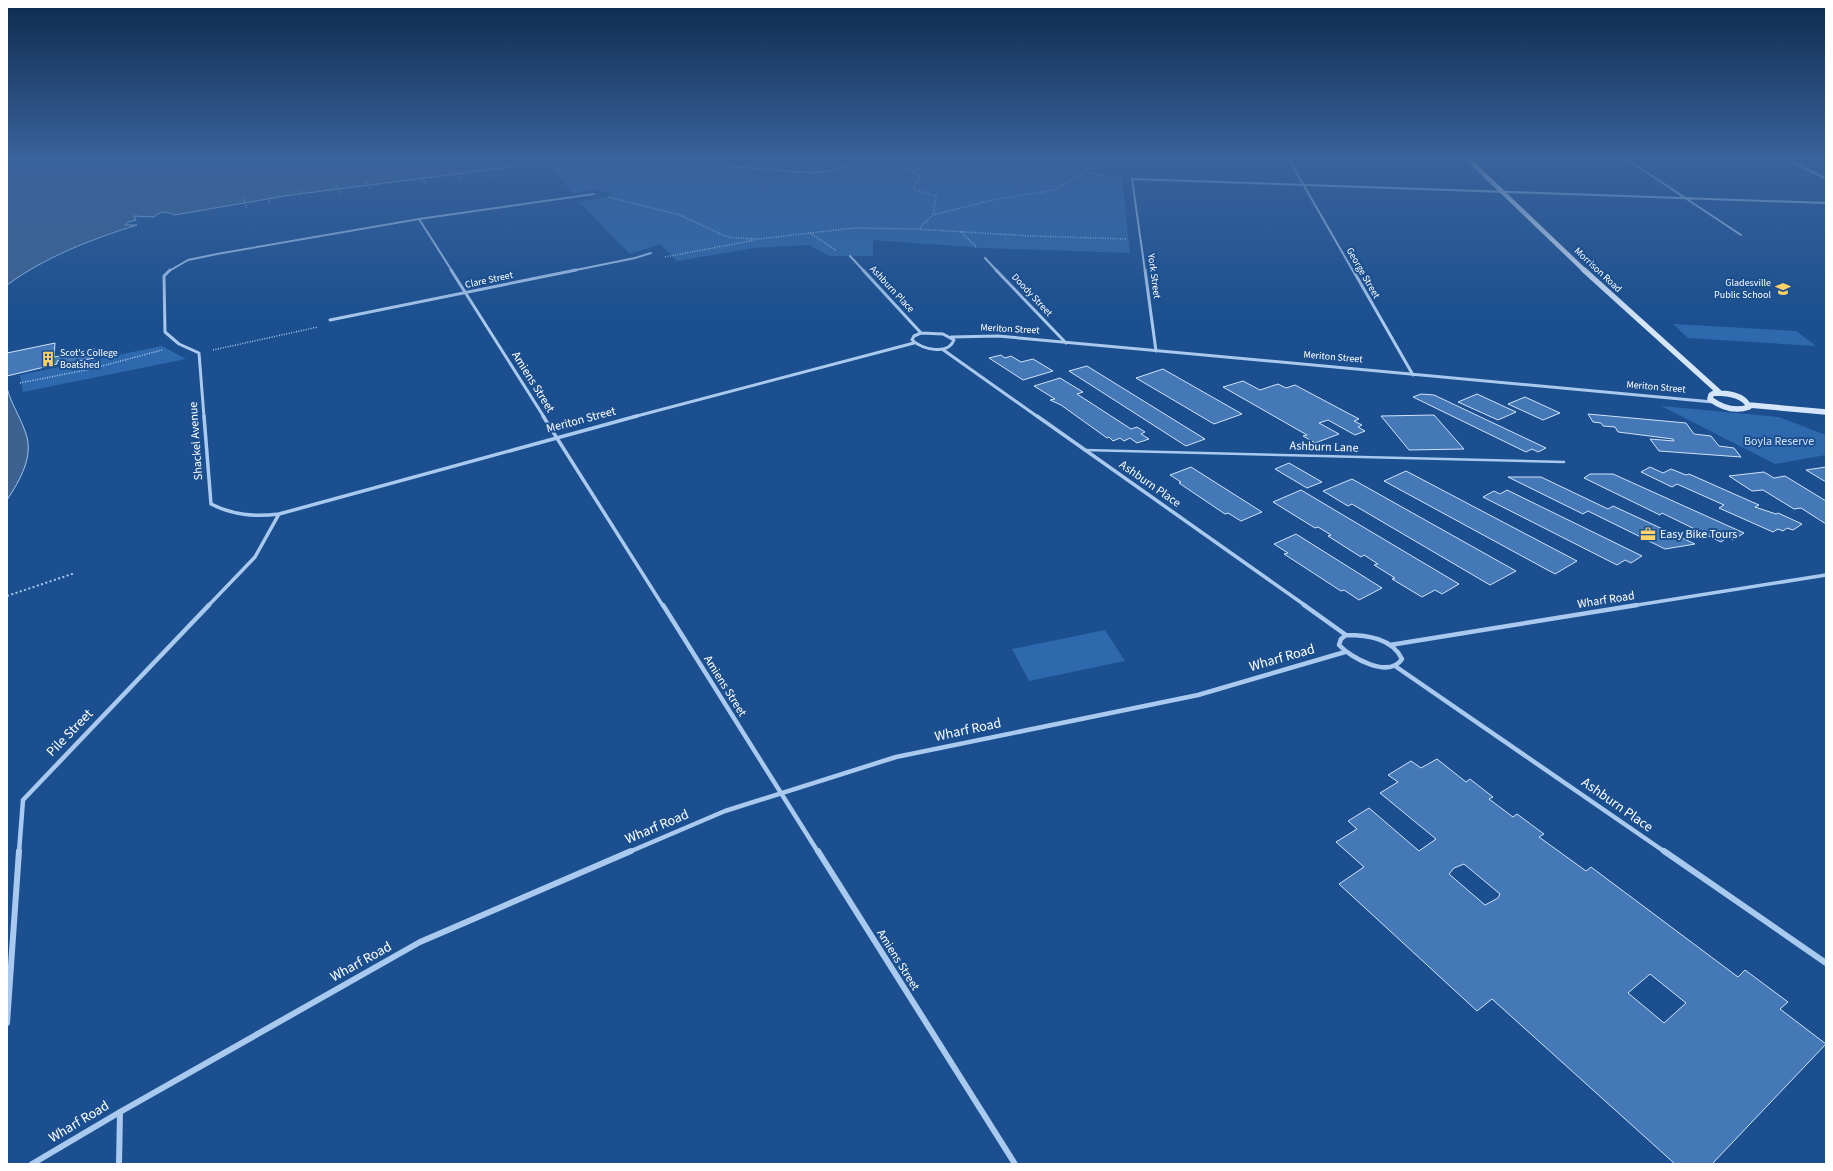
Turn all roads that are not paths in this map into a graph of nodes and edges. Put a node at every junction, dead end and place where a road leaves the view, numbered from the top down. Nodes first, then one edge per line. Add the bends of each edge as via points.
1 (463, 213) edge
2 (1137, 213) edge
3 (1320, 213) edge
4 (1523, 213) edge
5 (1707, 213) edge
6 (419, 219) junction
7 (1741, 234) dead end
8 (652, 253) road end
9 (850, 256) road end
10 (985, 258) road end
11 (465, 293) junction
12 (330, 320) dead end
13 (921, 333) junction
14 (952, 338) junction
15 (914, 343) junction
16 (1066, 343) junction
17 (942, 349) junction
18 (1156, 351) junction
19 (1413, 375) junction
20 (1720, 393) junction
21 (1714, 402) junction
22 (1749, 405) junction
23 (1826, 412) edge
24 (556, 437) junction
25 (1084, 450) junction
26 (1564, 462) dead end
27 (279, 514) junction
28 (254, 517) joint
29 (1826, 575) edge
30 (1346, 635) junction
31 (1390, 644) junction
32 (1345, 652) junction
33 (1394, 666) junction
34 (781, 792) junction
35 (1826, 963) edge
36 (7, 1023) edge
37 (120, 1112) junction
38 (32, 1164) edge
39 (119, 1164) edge
40 (1015, 1164) edge

1 - 6 street
2 - 18 street, York Street
3 - 19 street, George Street
4 - 20 street, Morrison Road
5 - 7 street
6 - 11 street, Amiens Street
6 - 28 street, Shackel Avenue via 217,254 180,264 164,276 165,332 180,344 199,353 211,504 234,514
8 - 11 street, Clare Street
9 - 13 street, Ashburn Place
10 - 16 street, Doody Street
11 - 12 street, Clare Street
11 - 24 street, Amiens Street
13 - 14 street, Meriton Street via 943,334
13 - 15 street via 914,336
14 - 16 street, Meriton Street via 998,336
14 - 17 street via 954,343
15 - 17 street
15 - 24 street, Meriton Street
16 - 18 street, Meriton Street
17 - 25 street, Ashburn Place
18 - 19 street, Meriton Street
19 - 21 street, Meriton Street
20 - 21 street via 1711,394 1710,399
20 - 22 street via 1739,397
21 - 22 street via 1737,409 1746,409
22 - 23 street
24 - 27 street, Meriton Street
24 - 34 street, Amiens Street
25 - 26 lane, Ashburn Lane
25 - 30 street, Ashburn Place
27 - 28 street, Meriton Street
27 - 36 street, Pile Street via 255,557 23,800
29 - 31 street, Wharf Road
30 - 31 street via 1367,636
30 - 32 street via 1341,638 1339,645
31 - 33 street via 1402,659
32 - 33 street via 1375,665
32 - 34 street, Wharf Road via 1198,695 896,757
33 - 35 street, Ashburn Place
34 - 37 street, Wharf Road via 725,811 420,942
34 - 40 street, Amiens Street
37 - 38 street, Wharf Road
37 - 39 street

